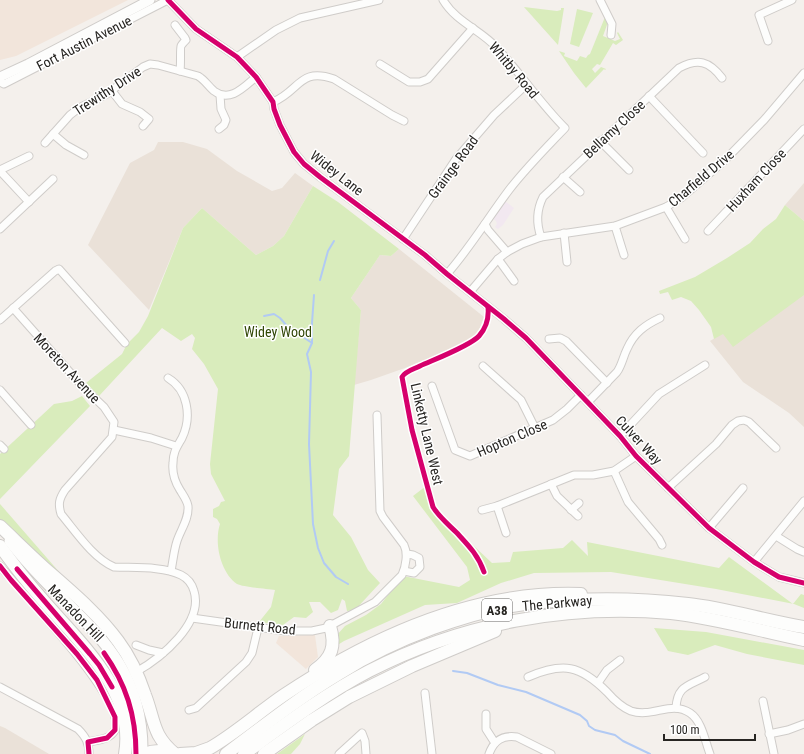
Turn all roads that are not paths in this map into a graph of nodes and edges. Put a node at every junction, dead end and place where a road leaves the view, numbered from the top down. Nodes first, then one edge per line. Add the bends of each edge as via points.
1 (150, 0) edge
2 (168, 0) edge
3 (379, 0) edge
4 (443, 0) edge
5 (600, 0) edge
6 (787, 1) edge
7 (175, 25) dead end
8 (473, 28) junction
9 (611, 35) dead end
10 (768, 41) dead end
11 (237, 57) junction
12 (380, 64) dead end
13 (180, 71) junction
14 (804, 73) edge
15 (0, 77) edge
16 (256, 77) junction
17 (722, 78) dead end
18 (0, 82) edge
19 (527, 84) junction
20 (112, 91) junction
21 (220, 95) junction
22 (649, 96) junction
23 (273, 102) junction
24 (404, 121) dead end
25 (143, 126) dead end
26 (219, 129) dead end
27 (804, 129) edge
28 (53, 134) junction
29 (600, 141) junction
30 (45, 143) dead end
31 (703, 153) dead end
32 (84, 155) dead end
33 (30, 156) dead end
34 (0, 170) edge
35 (629, 170) dead end
36 (563, 177) junction
37 (53, 179) dead end
38 (580, 192) dead end
39 (29, 202) junction
40 (666, 207) junction
41 (485, 224) junction
42 (615, 226) junction
43 (0, 229) edge
44 (708, 231) dead end
45 (564, 233) junction
46 (541, 237) junction
47 (403, 239) junction
48 (685, 239) dead end
49 (507, 252) junction
50 (624, 255) dead end
51 (498, 259) junction
52 (567, 262) dead end
53 (447, 274) junction
54 (514, 282) dead end
55 (470, 292) junction
56 (13, 308) junction
57 (660, 318) dead end
58 (0, 320) edge
59 (549, 340) dead end
60 (125, 343) dead end
61 (493, 364) dead end
62 (705, 365) dead end
63 (168, 378) dead end
64 (607, 383) junction
65 (432, 386) dead end
66 (0, 390) edge
67 (581, 395) junction
68 (588, 402) junction
69 (376, 419) dead end
70 (31, 425) dead end
71 (535, 428) junction
72 (114, 430) junction
73 (620, 436) junction
74 (176, 446) junction
75 (776, 448) dead end
76 (636, 456) junction
77 (614, 471) junction
78 (551, 484) junction
79 (668, 488) junction
80 (743, 488) dead end
81 (804, 501) edge
82 (579, 503) dead end
83 (497, 506) junction
84 (482, 510) dead end
85 (571, 510) junction
86 (578, 516) dead end
87 (0, 527) edge
88 (709, 528) junction
89 (506, 533) dead end
90 (776, 536) junction
91 (658, 542) dead end
92 (0, 545) edge
93 (804, 552) edge
94 (407, 554) junction
95 (754, 562) junction
96 (0, 566) edge
97 (171, 571) junction
98 (404, 571) junction
99 (804, 583) edge
100 (690, 604) junction
101 (574, 612) junction
102 (192, 618) junction
103 (330, 626) junction
104 (804, 627) edge
105 (258, 628) junction
106 (804, 640) edge
107 (136, 645) dead end
108 (163, 653) junction
109 (620, 660) dead end
110 (136, 672) junction
111 (528, 677) dead end
112 (700, 677) dead end
113 (598, 683) junction
114 (0, 687) edge
115 (425, 693) dead end
116 (285, 695) junction
117 (762, 701) dead end
118 (676, 708) junction
119 (189, 710) dead end
120 (486, 714) dead end
121 (804, 724) edge
122 (769, 734) junction
123 (88, 742) junction
124 (495, 743) junction
125 (89, 754) edge
126 (125, 754) edge
127 (136, 754) edge
128 (143, 754) edge
129 (174, 754) edge
130 (180, 754) edge
131 (226, 754) edge
132 (244, 754) edge
133 (264, 754) edge
134 (340, 754) edge
135 (366, 754) edge
136 (432, 754) edge
137 (489, 754) edge
138 (551, 754) edge
139 (710, 754) edge
140 (774, 754) edge

1 - 15 main road, Fort Austin Avenue
2 - 11 street, Widey Lane via 196,29
2 - 18 street, Fort Austin Avenue via 4,84
3 - 11 street via 300,18 276,30
4 - 8 street, Whitby Road via 459,18
5 - 9 street via 612,24
6 - 10 street via 760,15
7 - 13 street via 186,38 180,46
8 - 12 street via 428,79 410,82
8 - 19 street, Whitby Road via 498,49
11 - 16 street, Widey Lane
13 - 20 street, Trewithy Drive via 150,64
13 - 21 street, Trewithy Drive via 204,79
14 - 40 street, Charfield Drive via 725,160 681,198
16 - 21 street via 235,94
16 - 23 street, Widey Lane
17 - 22 street, Bellamy Close via 710,65 695,62 679,68
19 - 41 street, Whitby Road via 565,128 523,172
19 - 47 street, Grainge Road via 494,115 456,159
20 - 25 street via 122,104 149,119
20 - 28 street, Trewithy Drive via 79,108
21 - 26 street via 221,109 229,121
22 - 29 street, Bellamy Close
22 - 31 street
23 - 24 street via 311,75 326,76
23 - 47 street, Widey Lane via 276,117 294,152 304,164
27 - 44 street, Huxham Close
28 - 30 street, Trewithy Drive
28 - 32 street
29 - 35 street
29 - 36 street, Bellamy Close
33 - 34 street
34 - 39 street
36 - 38 street
36 - 46 street, Bellamy Close via 543,197 540,204 537,213
37 - 39 street
39 - 43 street
40 - 42 street, Charfield Drive
40 - 48 street
41 - 49 street
41 - 53 street
42 - 45 street, Charfield Drive
42 - 50 street
45 - 46 street, Charfield Drive
45 - 52 street
46 - 49 street, Charfield Drive
47 - 53 street, Widey Lane
49 - 51 street, Charfield Drive
51 - 54 street
51 - 55 street, Charfield Drive
53 - 55 street, Widey Lane
55 - 67 street, Culver Way via 526,338
56 - 58 street
56 - 60 street via 59,269
56 - 72 street, Moreton Avenue via 110,414
57 - 64 street via 638,332 627,349 620,367
59 - 64 street via 560,338 566,341
61 - 71 street via 486,368 521,400
62 - 73 street via 659,394
63 - 74 street via 176,382 186,398 186,428
64 - 68 street
65 - 71 street, Hopton Close via 455,450 470,456
66 - 70 street
67 - 68 street, Culver Way
67 - 71 street, Hopton Close via 553,420
68 - 73 street, Culver Way
69 - 94 street via 380,511 404,545
72 - 74 street
72 - 97 street via 109,442 65,490 58,506 61,514 106,563 114,567
73 - 76 street, Culver Way
74 - 97 street via 172,465 174,477 188,506 186,521 176,542
75 - 79 street via 768,444 749,422 738,421
76 - 77 street
76 - 79 street, Culver Way
77 - 78 street via 574,475
77 - 91 street via 628,502
78 - 83 street
78 - 85 street
79 - 88 street, Culver Way
80 - 88 street
81 - 90 street
82 - 85 street
83 - 84 street
83 - 89 street
85 - 86 street
87 - 110 highway via 103,622 119,642
87 - 128 main road, Manadon Hill via 30,566 113,653 137,701
88 - 95 street, Culver Way
90 - 93 street
90 - 95 street
92 - 126 highway via 107,677 123,717 126,733
92 - 127 main road, Manadon Hill via 95,641 115,668 126,692 134,720
94 - 98 street
94 - 98 street via 419,558 420,566 414,573
95 - 99 street, Culver Way via 779,577
96 - 123 street via 97,680 115,717 115,730 102,740
97 - 102 street via 188,580 193,588 196,606
98 - 103 street, Burnett Road via 375,602
100 - 104 highway, The Parkway / A38
100 - 116 highway, A38 via 658,597 560,593 492,601 389,636
100 - 131 highway, The Parkway / A38 via 642,600 532,603 454,621 394,644 341,672
101 - 106 highway, The Parkway / A38 via 672,614
101 - 132 highway, The Parkway / A38 via 487,626 406,654 332,692
101 - 133 highway, A38 via 551,620 495,632 412,666 328,709
102 - 105 street, Burnett Road
102 - 108 street via 180,636
103 - 105 street, Burnett Road via 312,631
103 - 116 highway via 333,647 327,660
105 - 119 street via 252,653 246,662 196,708
107 - 108 street
108 - 110 street
109 - 113 street via 607,670
110 - 129 highway via 155,730
111 - 113 street via 543,670 568,668 581,672
112 - 118 street via 679,692
113 - 118 street via 616,702 632,711 651,713
114 - 123 street via 78,729
115 - 136 street via 429,702
116 - 130 highway, A38 via 210,748 196,753
117 - 122 street
118 - 139 street via 684,709 694,716
120 - 124 street via 486,729
121 - 122 street
122 - 140 street
123 - 125 street
124 - 137 street
124 - 138 street via 506,737 517,737
128 - 129 highway via 157,751
134 - 135 street via 362,733

